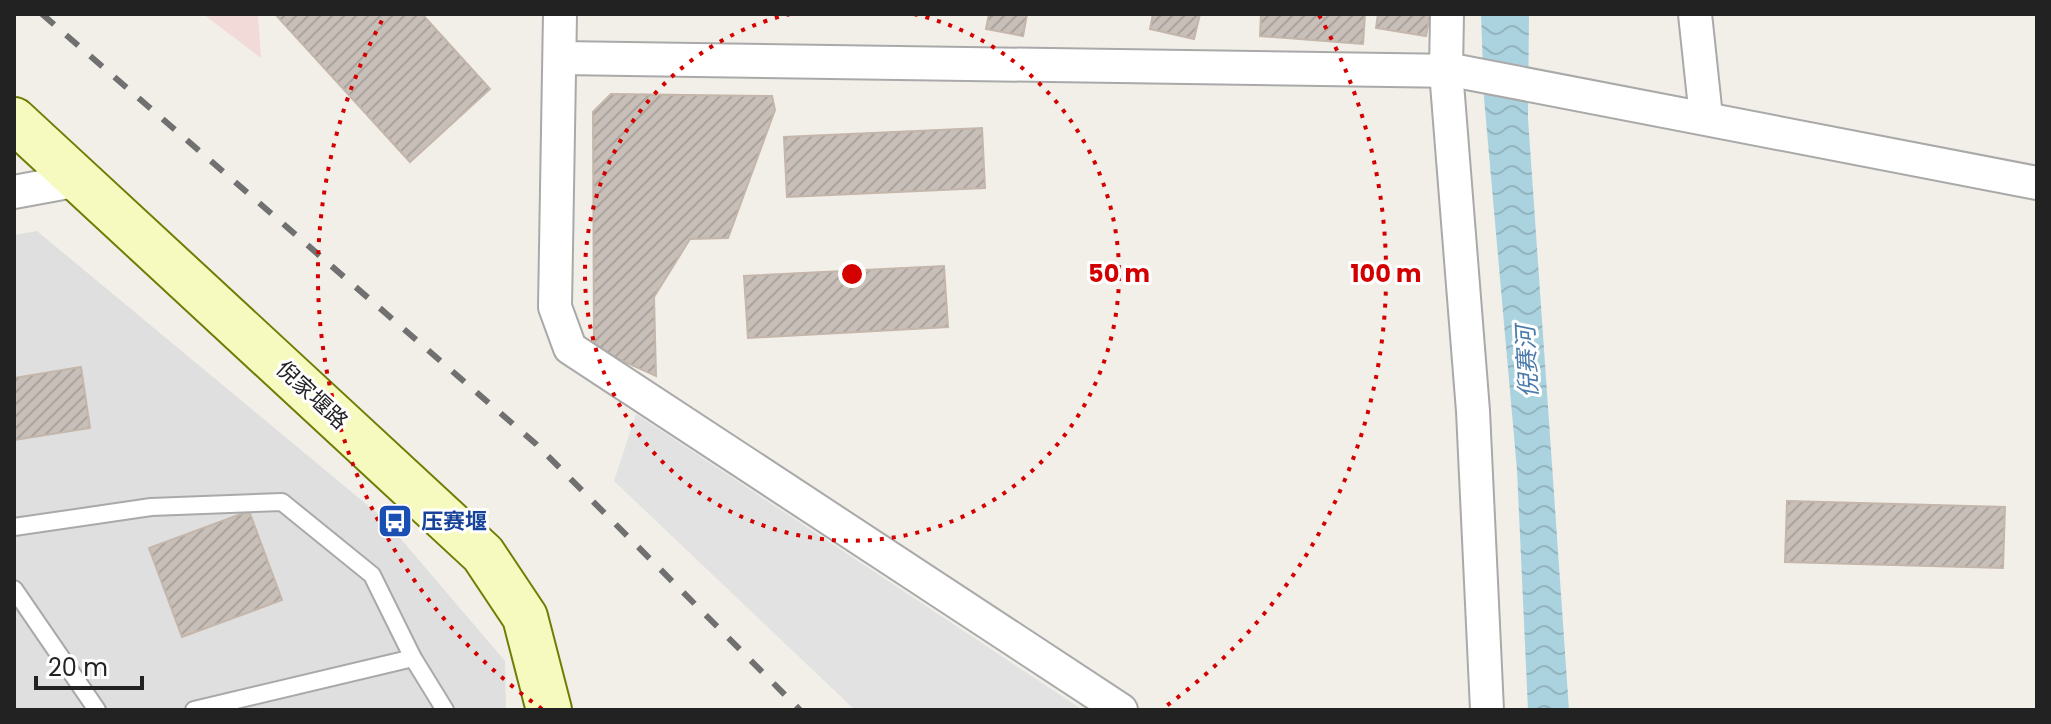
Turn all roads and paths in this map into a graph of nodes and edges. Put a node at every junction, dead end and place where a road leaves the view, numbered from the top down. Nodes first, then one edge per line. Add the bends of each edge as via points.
1 (560, 14) edge
2 (1447, 14) edge
3 (1695, 14) edge
4 (560, 58) junction
5 (1451, 71) junction
6 (1706, 117) junction
7 (14, 120) edge
8 (79, 180) junction
9 (2037, 183) edge
10 (14, 192) edge
11 (14, 527) edge
12 (14, 589) edge
13 (413, 658) junction
14 (551, 706) edge
15 (97, 710) edge
16 (194, 710) edge
17 (445, 710) edge
18 (1121, 710) edge
19 (1487, 710) edge

1 - 4 street
2 - 5 street
3 - 6 street
4 - 5 street
4 - 18 street via 555,307 570,348
5 - 6 street
5 - 19 street
6 - 9 street
7 - 8 main road, 倪家堰路
8 - 10 street
8 - 14 main road, 倪家堰路 via 483,554 525,617
11 - 13 lane via 151,507 282,502 372,575
12 - 15 lane
13 - 16 lane
13 - 17 lane

